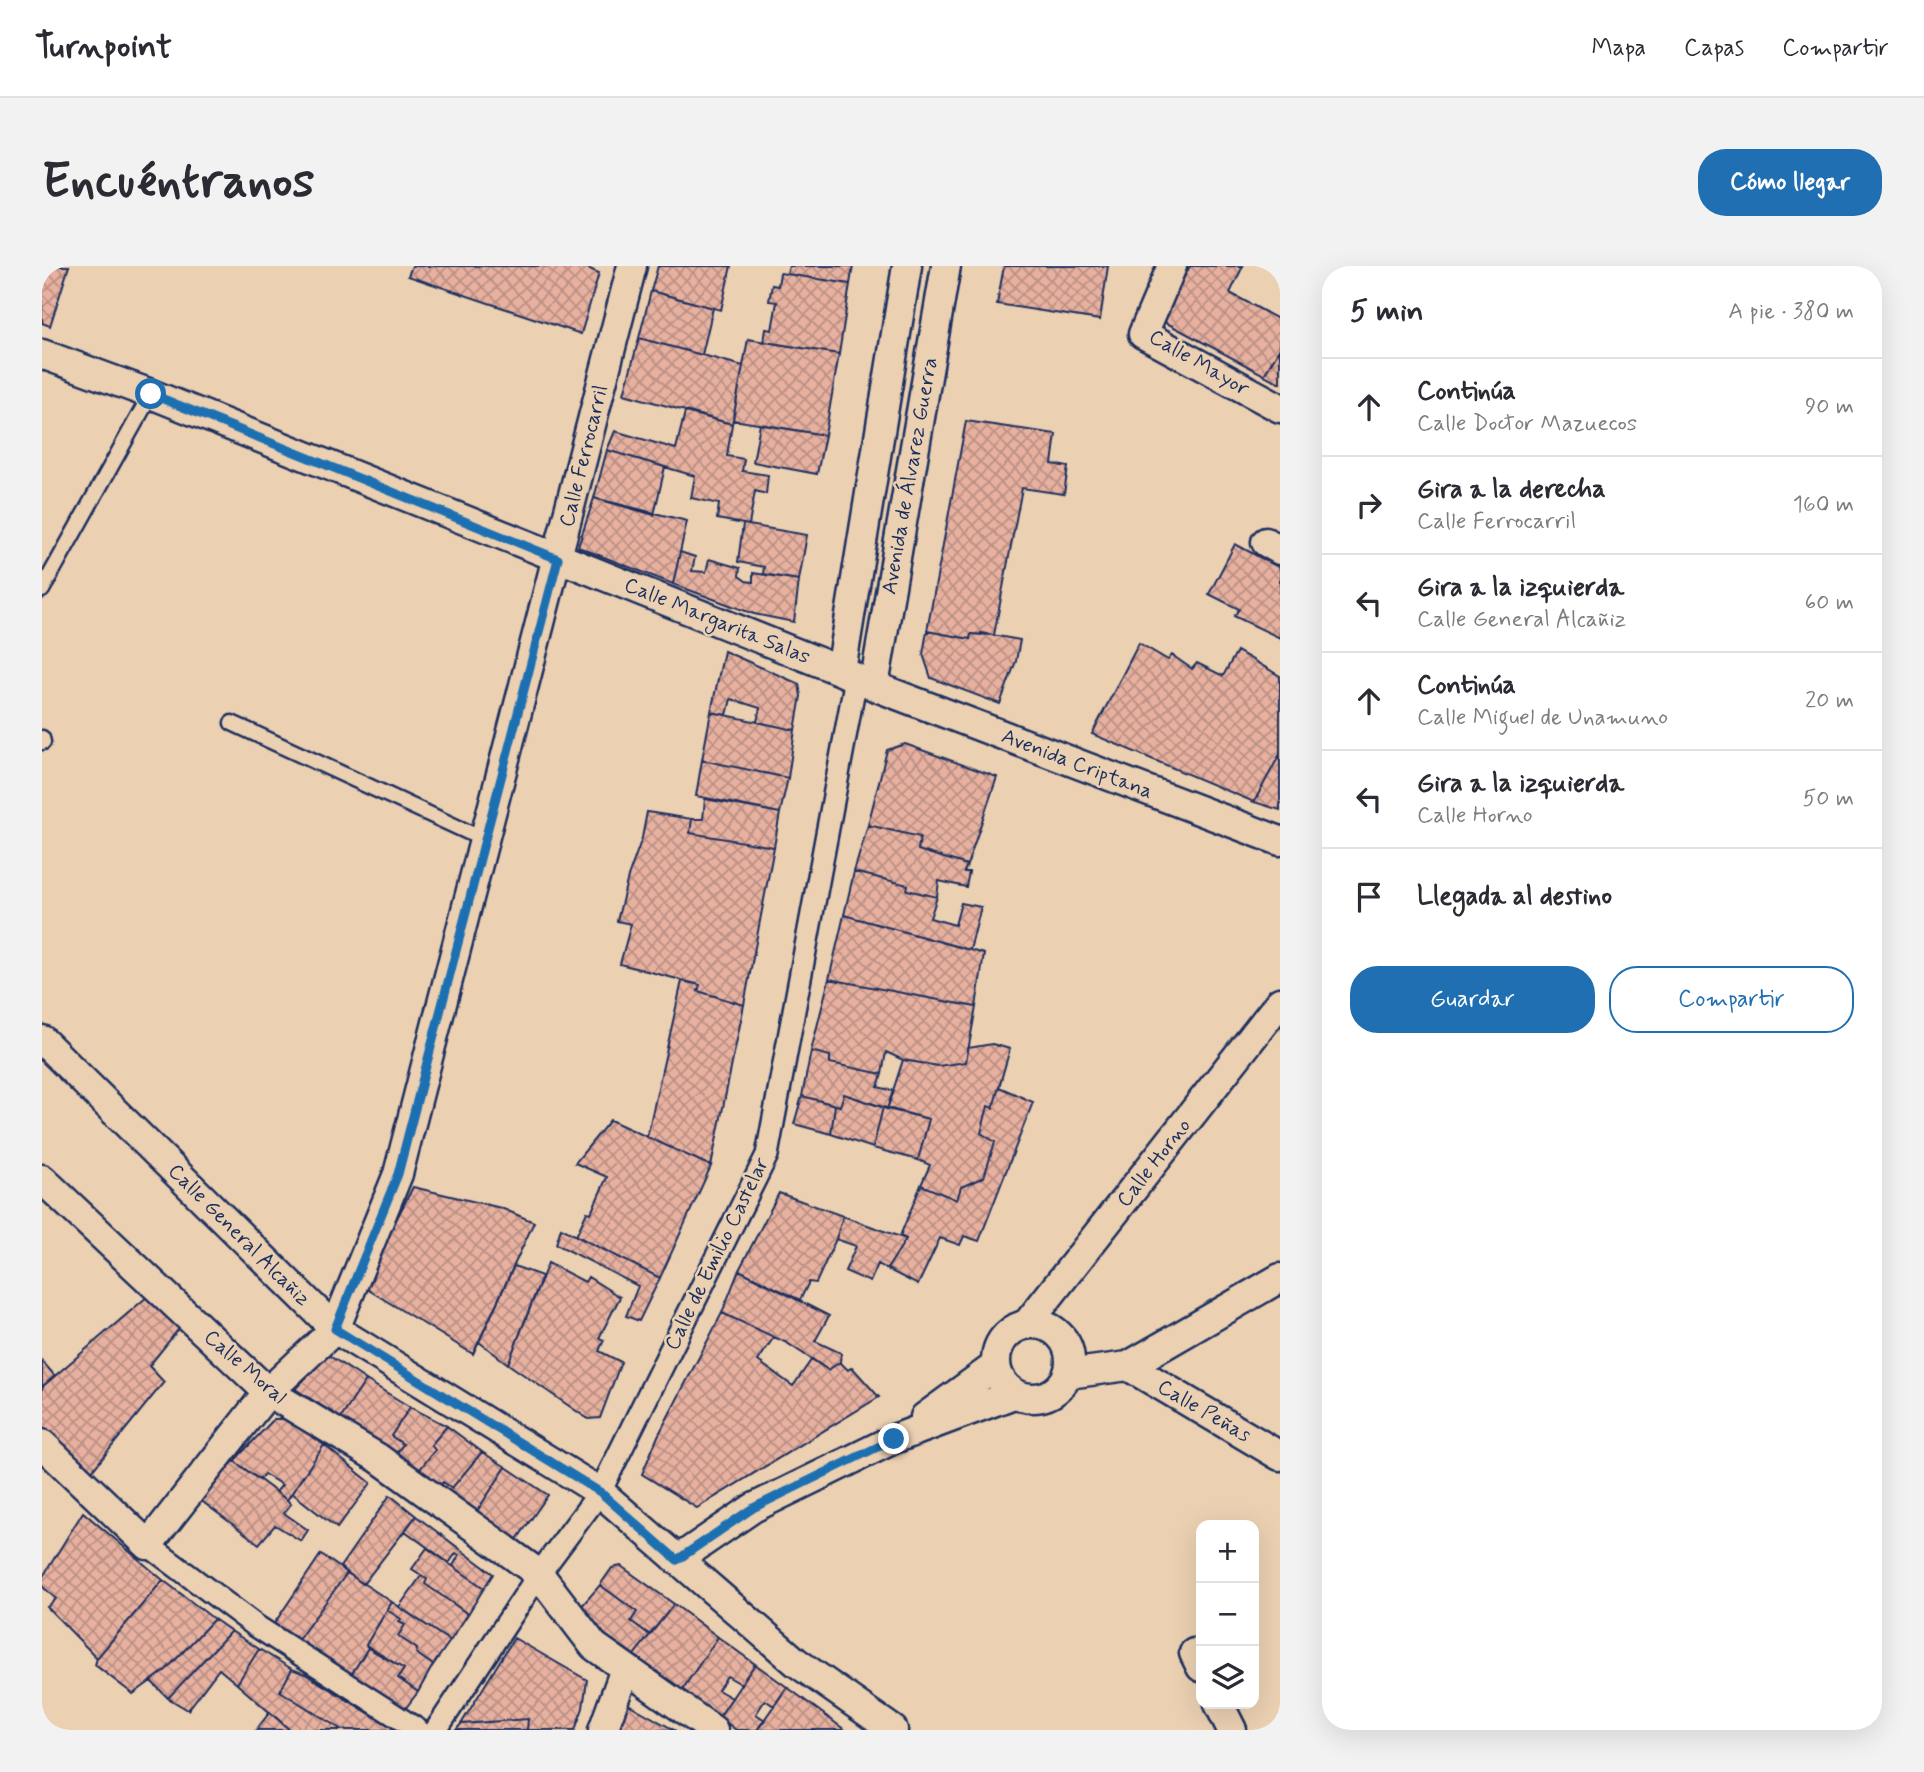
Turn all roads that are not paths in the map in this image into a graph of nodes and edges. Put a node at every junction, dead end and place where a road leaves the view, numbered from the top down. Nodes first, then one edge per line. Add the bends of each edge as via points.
1 (632, 266) edge
2 (907, 266) edge
3 (946, 266) edge
4 (1172, 266) edge
5 (42, 354) edge
6 (151, 394) junction
7 (1280, 408) edge
8 (558, 559) junction
9 (42, 590) edge
10 (857, 678) junction
11 (232, 723) dead end
12 (485, 840) junction
13 (1280, 841) edge
14 (1280, 1002) edge
15 (42, 1040) edge
16 (42, 1179) edge
17 (1280, 1278) edge
18 (1027, 1324) junction
19 (335, 1329) junction
20 (995, 1366) junction
21 (1128, 1366) junction
22 (1068, 1374) junction
23 (268, 1392) junction
24 (1014, 1394) junction
25 (894, 1439) junction
26 (42, 1444) edge
27 (1280, 1455) edge
28 (600, 1492) junction
29 (148, 1545) junction
30 (677, 1560) junction
31 (540, 1574) junction
32 (625, 1669) junction
33 (1222, 1709) edge
34 (418, 1730) edge
35 (436, 1730) edge
36 (603, 1730) edge
37 (713, 1730) edge
38 (892, 1730) edge
39 (1232, 1730) edge

1 - 8 street, Calle Ferrocarril
2 - 10 street, Avenida de Álvarez Guerra
3 - 10 street, Avenida de Álvarez Guerra
4 - 7 street, Calle Mayor via 1143,334
5 - 6 street, Calle Margarita Salas
6 - 8 street, Calle Margarita Salas
6 - 9 lane
8 - 10 street, Calle Margarita Salas
8 - 12 street, Calle Ferrocarril
10 - 13 street, Avenida Criptana
10 - 28 street, Calle de Emilio Castelar via 767,1155
11 - 12 lane
12 - 19 street, Calle Ferrocarril via 398,1174
14 - 18 street, Calle Horno
15 - 19 street, Calle General Alcañiz
16 - 23 street, Calle Moral
17 - 21 street
18 - 20 street via 1016,1327 999,1343
18 - 22 street via 1040,1324 1062,1338 1071,1362
19 - 23 street
19 - 28 street, Calle General Alcañiz
20 - 24 street via 998,1377
20 - 25 street
21 - 22 street
21 - 27 street, Calle Peñas
22 - 24 street via 1062,1385 1039,1398
23 - 29 street
23 - 31 street, Calle Moral via 377,1458
24 - 25 street
25 - 30 street via 753,1508
26 - 29 street
28 - 30 street, Calle General Alcañiz
28 - 31 street, Calle de Emilio Castelar
29 - 34 street via 256,1626
30 - 38 street, Calle General Alcañiz via 796,1662
31 - 32 street, Calle Moral via 594,1646
31 - 35 street, Calle de Emilio Castelar
32 - 36 street
32 - 37 street, Calle Moral
33 - 39 street

